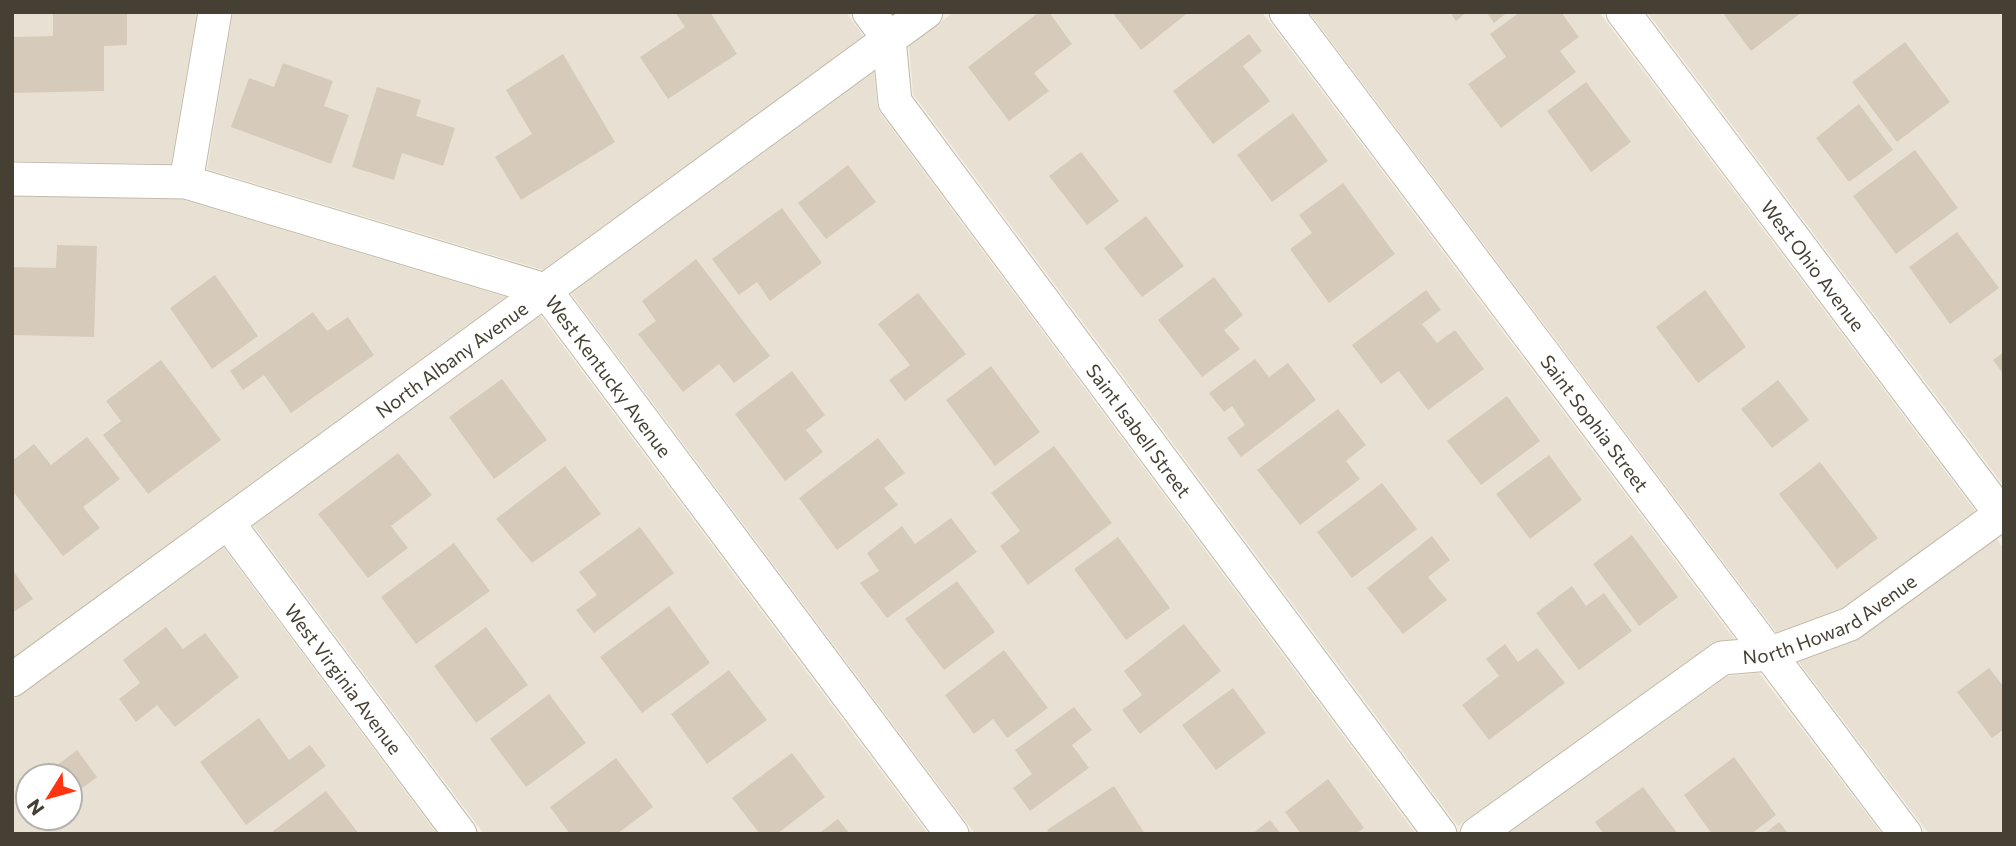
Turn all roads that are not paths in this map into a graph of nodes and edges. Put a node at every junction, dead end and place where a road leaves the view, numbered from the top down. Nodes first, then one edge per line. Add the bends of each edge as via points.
1 (215, 12) edge
2 (869, 12) edge
3 (926, 12) edge
4 (1286, 12) edge
5 (1623, 12) edge
6 (889, 39) junction
7 (12, 178) edge
8 (187, 182) junction
9 (545, 290) junction
10 (2003, 514) edge
11 (228, 523) junction
12 (1769, 654) junction
13 (12, 680) edge
14 (460, 834) edge
15 (952, 834) edge
16 (1440, 834) edge
17 (1477, 834) edge
18 (1905, 834) edge

1 - 8 street
2 - 6 street
3 - 6 street, North Albany Avenue
4 - 12 street, Saint Sophia Street
5 - 10 street, West Ohio Avenue
6 - 9 street, North Albany Avenue
6 - 16 street, Saint Isabell Street via 895,102
7 - 8 street, West Kentucky Avenue
8 - 9 street, West Kentucky Avenue
9 - 11 street, North Albany Avenue
9 - 15 street, West Kentucky Avenue
10 - 12 street, North Howard Avenue via 1850,624
11 - 13 street, North Albany Avenue
11 - 14 street, West Virginia Avenue
12 - 17 street, North Howard Avenue via 1722,659
12 - 18 street, Saint Sophia Street

